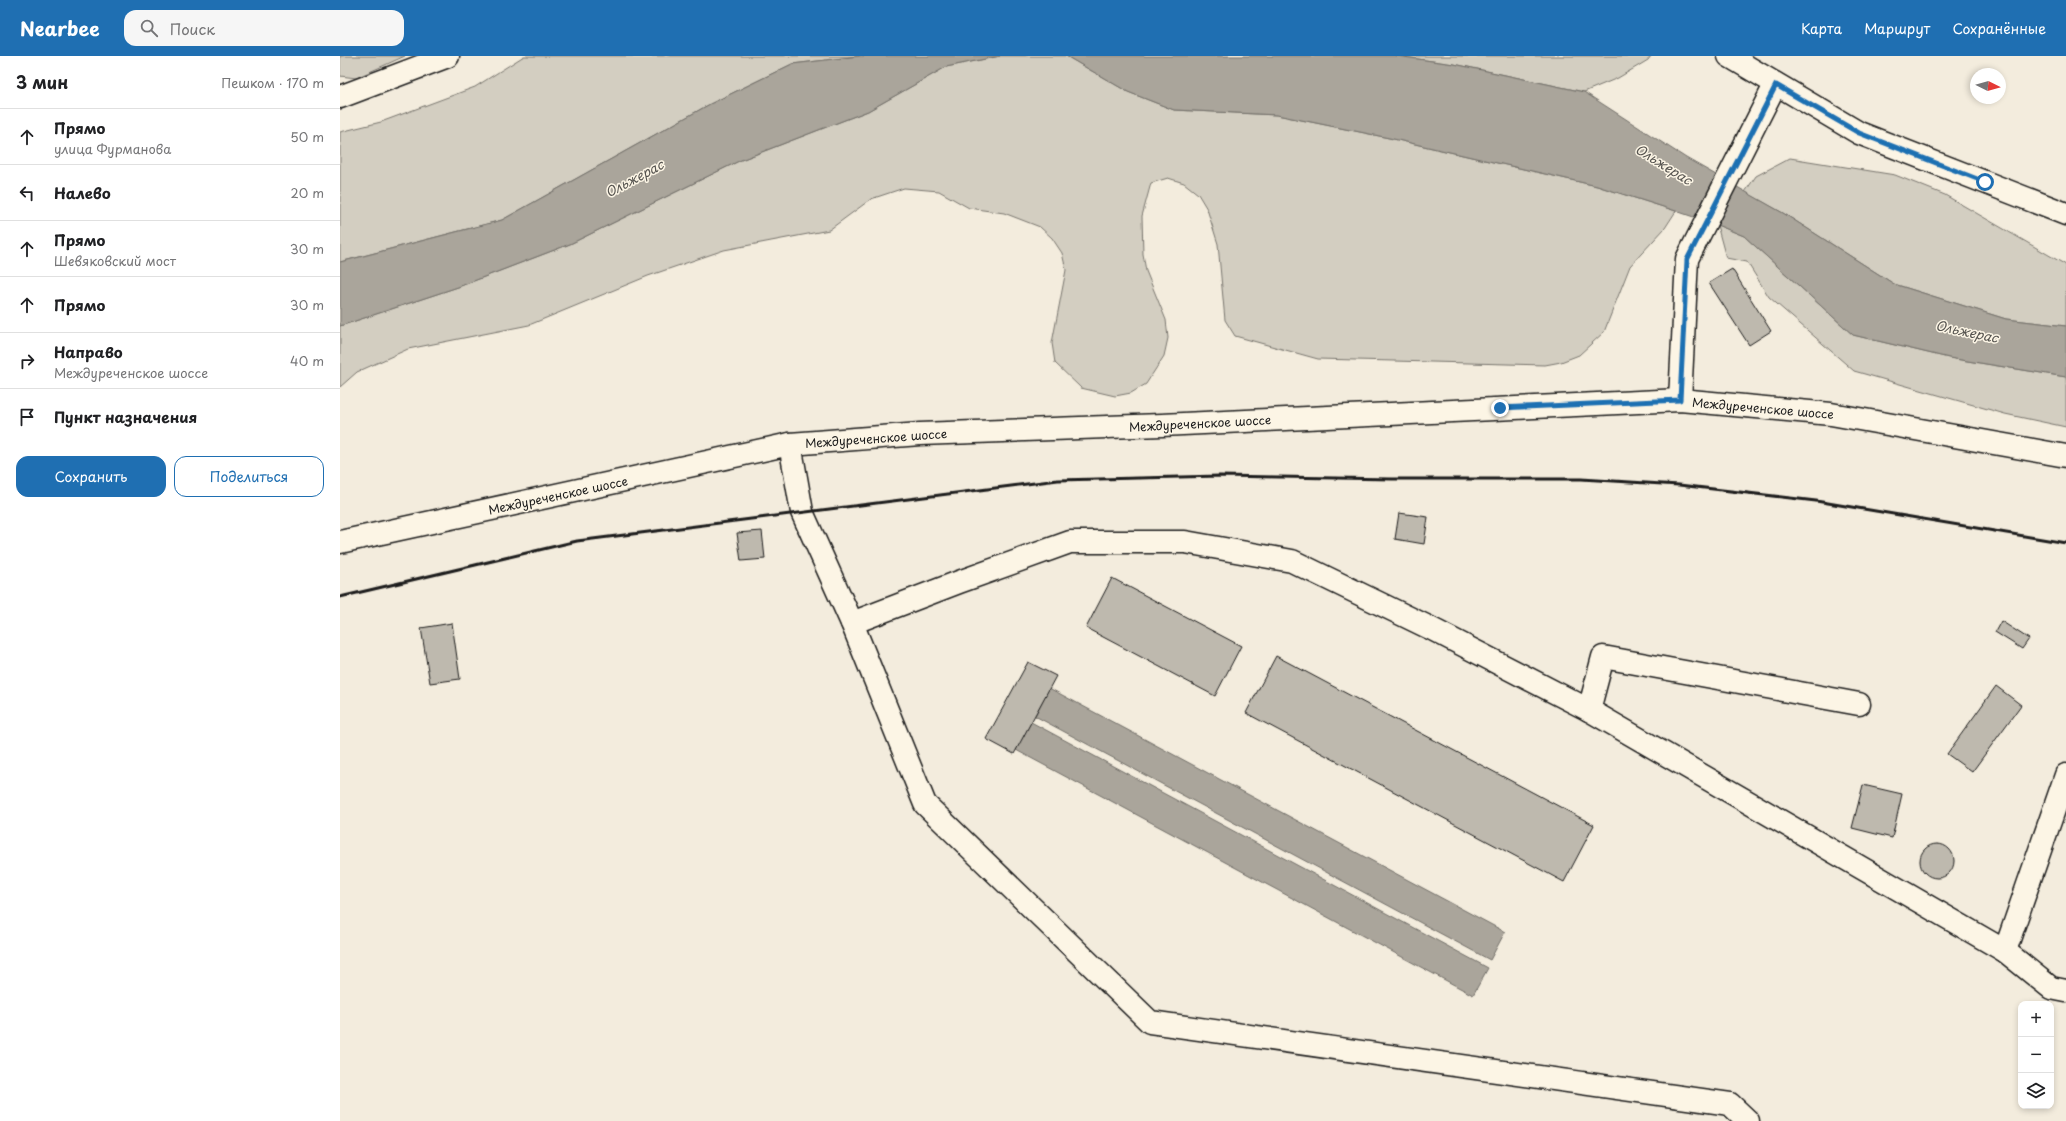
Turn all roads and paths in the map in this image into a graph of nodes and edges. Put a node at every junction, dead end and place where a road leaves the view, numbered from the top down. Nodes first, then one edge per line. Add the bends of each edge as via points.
1 (448, 56) edge
2 (1729, 56) edge
3 (1776, 85) junction
4 (340, 97) edge
5 (2066, 214) edge
6 (1680, 400) junction
7 (790, 444) junction
8 (2066, 456) edge
9 (340, 542) edge
10 (852, 623) junction
11 (1860, 704) dead end
12 (1589, 710) junction
13 (2066, 775) edge
14 (2005, 951) junction
15 (2066, 991) edge
16 (1748, 1121) edge

1 - 4 street
2 - 3 street
3 - 5 street via 1859,133
3 - 6 street via 1687,260
6 - 7 street, Междуреченское шоссе via 920,434
6 - 8 street, Междуреченское шоссе via 1831,414
7 - 9 street, Междуреченское шоссе
7 - 10 street via 802,512
10 - 12 street via 1070,542 1185,542 1292,561
10 - 16 street via 925,804 1150,1022 1730,1104
11 - 12 street via 1603,657
12 - 14 street
13 - 14 street
14 - 15 street via 2051,988

